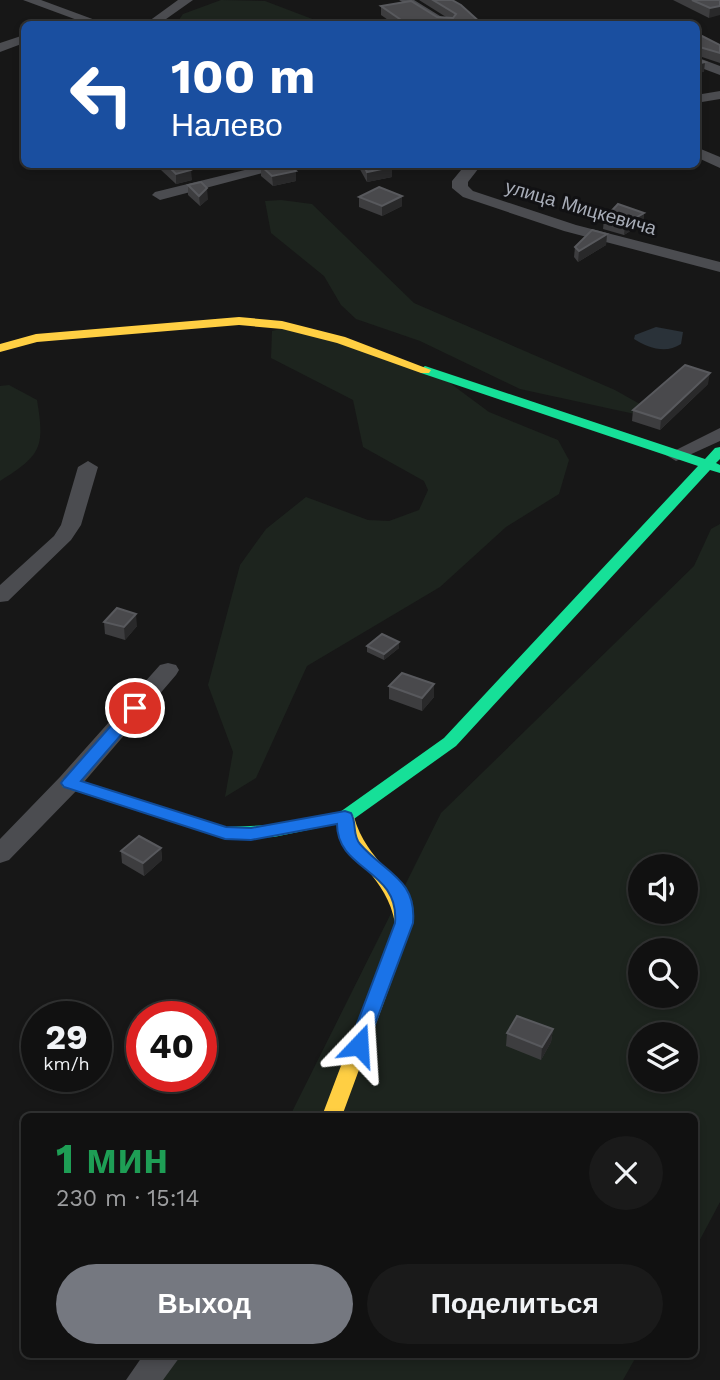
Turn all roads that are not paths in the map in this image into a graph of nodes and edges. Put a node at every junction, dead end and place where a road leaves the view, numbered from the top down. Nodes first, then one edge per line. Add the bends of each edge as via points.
1 (29, 0) edge
2 (187, 0) edge
3 (405, 0) edge
4 (152, 19) edge
5 (90, 21) edge
6 (441, 21) edge
7 (21, 40) edge
8 (0, 48) edge
9 (700, 63) edge
10 (720, 71) edge
11 (720, 95) edge
12 (700, 98) edge
13 (700, 153) edge
14 (720, 163) edge
15 (273, 168) edge
16 (471, 168) edge
17 (160, 195) dead end
18 (720, 267) edge
19 (0, 348) edge
20 (720, 434) edge
21 (720, 451) edge
22 (676, 455) junction
23 (88, 467) dead end
24 (713, 467) edge
25 (0, 596) edge
26 (168, 670) dead end
27 (69, 783) junction
28 (345, 817) junction
29 (0, 854) edge
30 (333, 1113) edge
31 (162, 1358) edge
32 (142, 1380) edge

1 - 5 street
2 - 4 street
3 - 6 street
7 - 8 street
9 - 10 street
11 - 12 street
13 - 14 street
15 - 17 street
16 - 18 street, улица Мицкевича via 460,181 460,188 468,194 570,228
19 - 22 street via 36,338 263,322 341,340
20 - 22 street
21 - 24 street
22 - 24 street
23 - 25 street via 71,525 61,540
24 - 28 street via 450,743
26 - 27 street
27 - 28 street via 225,833 251,834
27 - 29 street
28 - 30 street via 351,846 398,888 405,905 404,923
31 - 32 street

